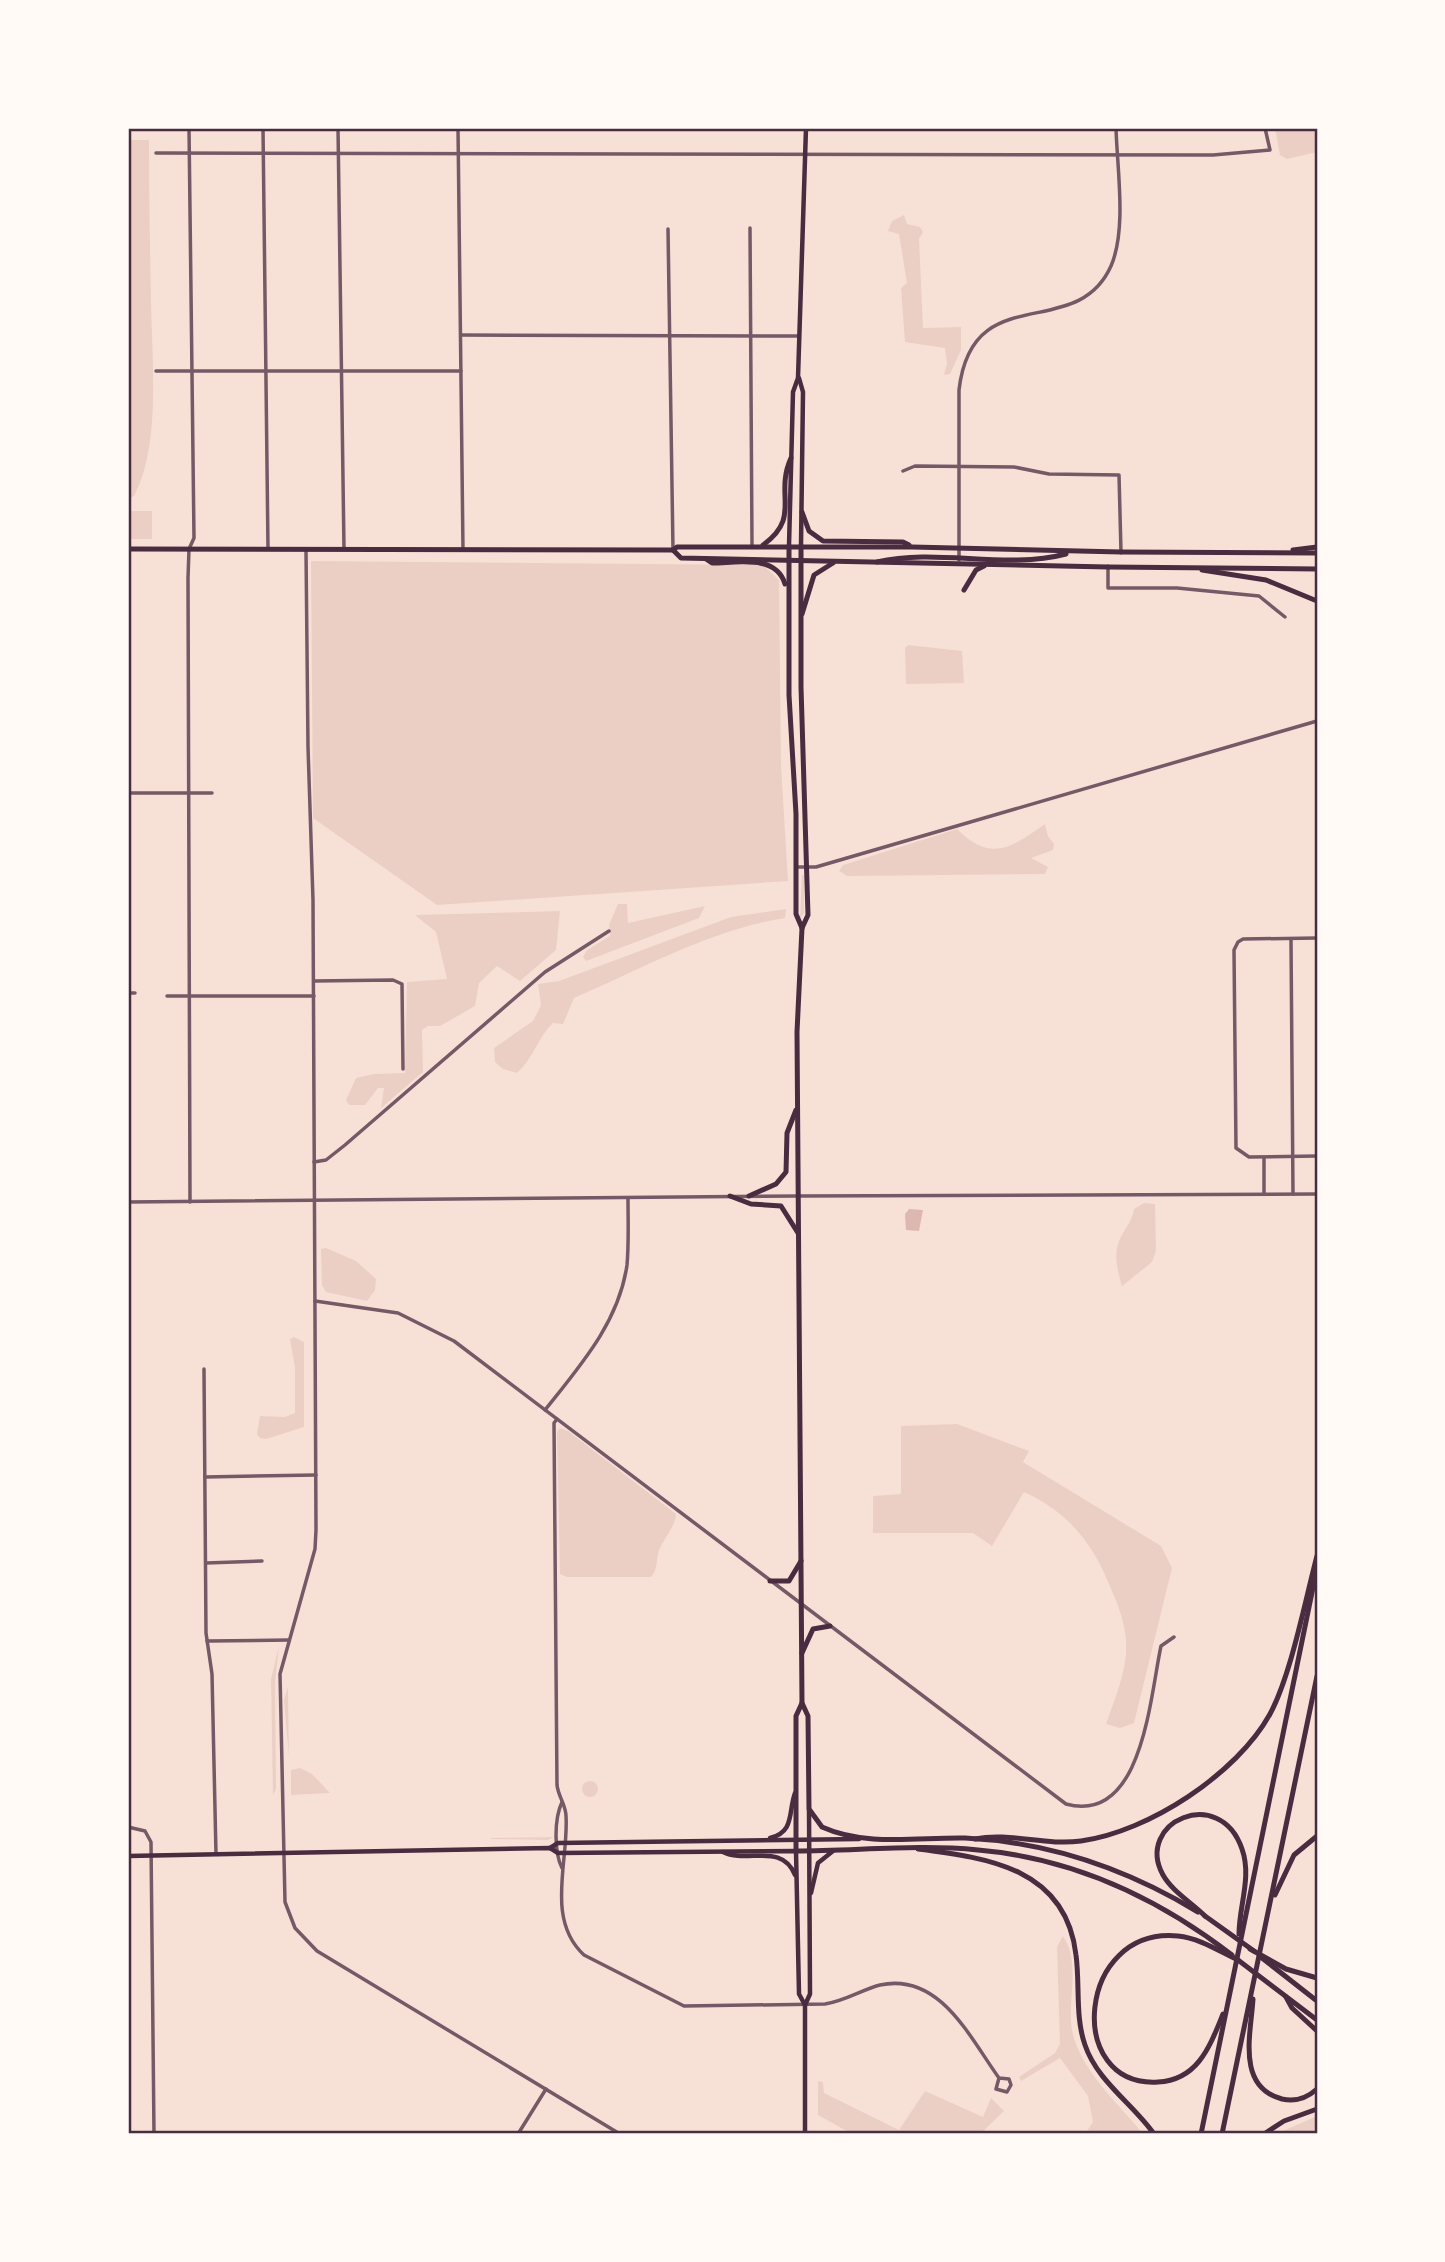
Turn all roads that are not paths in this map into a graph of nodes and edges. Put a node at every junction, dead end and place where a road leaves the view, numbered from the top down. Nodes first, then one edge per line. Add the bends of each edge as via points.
1 (188, 128) edge
2 (263, 128) edge
3 (338, 128) edge
4 (458, 128) edge
5 (806, 128) edge
6 (1116, 128) edge
7 (1265, 128) edge
8 (156, 153) dead end
9 (189, 153) junction
10 (263, 153) junction
11 (339, 153) junction
12 (458, 153) junction
13 (806, 153) junction
14 (1117, 155) junction
15 (750, 228) dead end
16 (668, 229) dead end
17 (461, 335) junction
18 (669, 335) junction
19 (751, 336) junction
20 (799, 336) junction
21 (266, 370) junction
22 (341, 370) junction
23 (156, 371) dead end
24 (192, 371) junction
25 (461, 371) junction
26 (798, 378) junction
27 (791, 458) junction
28 (959, 467) junction
29 (903, 471) dead end
30 (802, 512) junction
31 (752, 545) junction
32 (763, 545) junction
33 (789, 546) junction
34 (801, 546) junction
35 (912, 547) junction
36 (1317, 547) edge
37 (128, 549) edge
38 (189, 549) junction
39 (959, 549) junction
40 (268, 550) junction
41 (673, 550) junction
42 (306, 551) junction
43 (344, 551) junction
44 (1072, 551) junction
45 (463, 552) junction
46 (1121, 552) junction
47 (1268, 552) junction
48 (1317, 553) edge
49 (706, 559) junction
50 (788, 559) junction
51 (800, 560) junction
52 (837, 562) junction
53 (959, 563) junction
54 (985, 566) junction
55 (1108, 567) junction
56 (1195, 568) junction
57 (1317, 569) edge
58 (964, 590) dead end
59 (787, 591) junction
60 (1317, 601) edge
61 (1285, 617) dead end
62 (801, 620) junction
63 (1317, 722) edge
64 (128, 793) edge
65 (212, 793) dead end
66 (189, 794) junction
67 (1317, 830) edge
68 (796, 867) junction
69 (807, 867) junction
70 (1317, 880) edge
71 (802, 928) junction
72 (609, 931) dead end
73 (1317, 938) edge
74 (1290, 939) junction
75 (314, 981) junction
76 (128, 993) edge
77 (135, 993) dead end
78 (190, 995) junction
79 (167, 996) dead end
80 (314, 996) junction
81 (403, 1069) dead end
82 (798, 1104) junction
83 (1317, 1156) edge
84 (1264, 1157) junction
85 (1292, 1157) junction
86 (314, 1162) junction
87 (1264, 1194) junction
88 (1293, 1194) junction
89 (1317, 1194) edge
90 (730, 1196) junction
91 (749, 1196) junction
92 (798, 1196) junction
93 (628, 1199) junction
94 (314, 1201) junction
95 (128, 1202) edge
96 (190, 1202) junction
97 (799, 1234) junction
98 (315, 1300) junction
99 (204, 1369) dead end
100 (545, 1410) junction
101 (557, 1419) junction
102 (316, 1475) junction
103 (205, 1477) junction
104 (1317, 1556) edge
105 (262, 1561) dead end
106 (801, 1561) junction
107 (206, 1563) junction
108 (1317, 1568) edge
109 (770, 1581) junction
110 (801, 1604) junction
111 (830, 1626) junction
112 (1174, 1637) dead end
113 (289, 1640) junction
114 (208, 1641) junction
115 (801, 1655) junction
116 (1317, 1676) edge
117 (802, 1703) junction
118 (796, 1790) junction
119 (562, 1802) junction
120 (809, 1809) junction
121 (128, 1827) edge
122 (1317, 1836) edge
123 (874, 1839) junction
124 (975, 1839) junction
125 (796, 1840) junction
126 (809, 1840) junction
127 (759, 1841) junction
128 (558, 1843) junction
129 (567, 1843) junction
130 (550, 1849) junction
131 (918, 1849) junction
132 (796, 1850) junction
133 (809, 1850) junction
134 (835, 1850) junction
135 (722, 1851) junction
136 (284, 1853) junction
137 (558, 1853) junction
138 (567, 1853) junction
139 (216, 1854) junction
140 (128, 1856) edge
141 (151, 1856) junction
142 (562, 1869) junction
143 (796, 1879) junction
144 (810, 1897) junction
145 (1205, 1916) junction
146 (1267, 1918) junction
147 (1243, 1919) junction
148 (1250, 1948) junction
149 (1238, 1960) junction
150 (1317, 1978) edge
151 (1252, 1996) junction
152 (1286, 1997) junction
153 (1229, 1998) junction
154 (1317, 2001) edge
155 (805, 2005) junction
156 (1317, 2020) edge
157 (1317, 2031) edge
158 (999, 2078) junction
159 (546, 2089) junction
160 (1317, 2089) edge
161 (1317, 2109) edge
162 (153, 2134) edge
163 (518, 2134) edge
164 (620, 2134) edge
165 (805, 2134) edge
166 (1154, 2134) edge
167 (1200, 2134) edge
168 (1222, 2134) edge
169 (1264, 2134) edge

1 - 9 street
2 - 10 street
3 - 11 street
4 - 12 street
5 - 13 main road
6 - 14 street
7 - 14 street via 1269,150
8 - 9 street
9 - 10 street
9 - 24 street
10 - 11 street
10 - 21 street
11 - 12 street
11 - 22 street
12 - 13 street
12 - 17 street
13 - 14 street
13 - 20 main road
14 - 28 street via 1118,239 1110,266 1078,302 1009,318 977,342 961,373
15 - 19 street
16 - 18 street
17 - 18 street
17 - 25 street
18 - 19 street
18 - 41 street
19 - 20 street
19 - 31 street
20 - 26 main road
21 - 22 street
21 - 24 street
21 - 40 street
22 - 25 street
22 - 43 street
23 - 24 street
24 - 38 street via 194,540
25 - 45 street
26 - 27 main road via 793,392
26 - 30 main road via 803,392
27 - 32 main road via 786,470 783,525 776,537
27 - 33 main road
28 - 29 street via 915,466
28 - 39 street
28 - 46 street via 1119,475
30 - 34 main road
30 - 35 main road via 809,531 823,541 903,542
31 - 32 main road
31 - 41 main road
32 - 33 main road
33 - 34 main road
33 - 50 main road
34 - 35 main road
34 - 51 main road
35 - 39 main road
36 - 47 main road
37 - 38 main road
38 - 40 main road
38 - 66 street
39 - 44 main road
39 - 53 street
40 - 42 main road
41 - 45 main road
41 - 49 main road via 681,558
42 - 43 main road
42 - 75 street
43 - 45 main road
44 - 46 main road
44 - 53 main road
46 - 47 main road
47 - 48 main road
49 - 50 main road
49 - 59 main road via 770,565 783,577
50 - 51 main road
50 - 59 main road
51 - 52 main road
51 - 62 main road
52 - 53 main road via 904,559
52 - 62 main road via 814,575
53 - 54 main road
54 - 55 main road
54 - 58 main road via 976,570
55 - 56 main road
55 - 61 street via 1108,588 1259,596
56 - 57 main road
56 - 60 main road via 1266,580
59 - 68 main road
62 - 69 main road
63 - 69 street
64 - 66 street
65 - 66 street
66 - 78 street
67 - 70 street
68 - 69 street
68 - 71 main road via 796,914
69 - 71 main road via 808,915
71 - 82 main road
72 - 86 street via 551,967 345,1145 326,1160
73 - 74 street
74 - 84 street via 1238,942 1234,964 1236,1144 1245,1156
74 - 85 street
75 - 80 street
75 - 81 street via 393,980 402,984
76 - 77 street
78 - 79 street
78 - 80 street
78 - 96 street
80 - 86 street
82 - 91 main road via 787,1133 786,1172 776,1184
82 - 92 main road
83 - 85 street
84 - 85 street
84 - 87 street
85 - 88 street
86 - 94 street
87 - 88 street
87 - 92 street
88 - 89 street
90 - 91 street
90 - 93 street
90 - 97 main road via 751,1204 780,1206
91 - 92 street
92 - 97 main road
93 - 94 street
93 - 100 street via 628,1254 620,1298 602,1335
94 - 96 street
94 - 98 street
95 - 96 street
97 - 106 main road
98 - 100 street via 378,1308 429,1326
98 - 102 street
99 - 103 street
100 - 101 street
101 - 109 street
101 - 119 street via 556,1747
102 - 103 street
102 - 113 street via 315,1549
103 - 107 street
104 - 124 main road via 1273,1707 1246,1747 1217,1774 1156,1815 1098,1838 1058,1843 991,1836
105 - 107 street
106 - 109 main road via 789,1581
106 - 110 main road
107 - 114 street
108 - 147 main road
109 - 110 street
110 - 111 street
110 - 115 main road
111 - 112 street via 1049,1794 1081,1807 1105,1801 1130,1775 1161,1646
111 - 115 main road via 813,1629
113 - 114 street
113 - 136 street via 280,1681
114 - 139 street
115 - 117 main road
116 - 146 main road
117 - 118 main road via 796,1716
117 - 120 main road via 808,1716
118 - 125 main road
118 - 127 main road via 788,1826 775,1838
119 - 128 street
119 - 129 street
120 - 123 main road via 816,1822 832,1832
120 - 126 main road
121 - 141 street via 149,1834
122 - 146 main road via 1290,1860
123 - 124 main road
123 - 126 main road
124 - 145 main road via 1025,1845 1100,1864
125 - 126 main road
125 - 127 main road
125 - 132 main road
126 - 133 main road
127 - 129 main road
128 - 129 main road
128 - 130 main road
128 - 137 street
129 - 138 street
130 - 136 main road
130 - 137 main road
131 - 134 main road
131 - 149 main road via 1003,1853 1089,1875 1159,1906
131 - 166 main road via 1006,1865 1032,1879 1056,1902 1075,1945 1086,2048 1098,2069
132 - 133 main road
132 - 135 main road
132 - 143 main road
133 - 134 main road
133 - 144 main road
134 - 144 main road via 818,1863
135 - 138 main road
135 - 143 main road via 735,1856 776,1856 788,1863
136 - 139 main road
136 - 159 street via 287,1911 308,1944
137 - 138 main road
137 - 142 street
138 - 142 street
139 - 141 main road
140 - 141 main road
141 - 162 street
142 - 155 street via 565,1927 583,1955 684,2006
143 - 155 main road via 799,1994
144 - 155 main road via 810,1994
145 - 147 main road via 1165,1879 1158,1857 1166,1830 1194,1814 1217,1818 1238,1840 1246,1873
145 - 148 main road
146 - 151 main road
147 - 153 main road
148 - 150 main road via 1286,1969
148 - 154 main road
149 - 152 main road
149 - 153 main road via 1177,1936 1136,1944 1113,1961 1101,1979 1093,2007 1096,2037 1106,2057 1130,2077 1149,2083 1172,2080 1192,2070 1207,2051
151 - 160 main road via 1249,2052 1257,2082 1271,2095 1288,2100
151 - 168 main road
152 - 156 main road
152 - 157 main road
153 - 167 main road
155 - 158 street via 839,2002 879,1985 919,1987 946,2006
155 - 165 main road
158 - 158 street via 996,2089 1007,2092 1010,2082
159 - 163 street
159 - 164 street
161 - 169 main road

